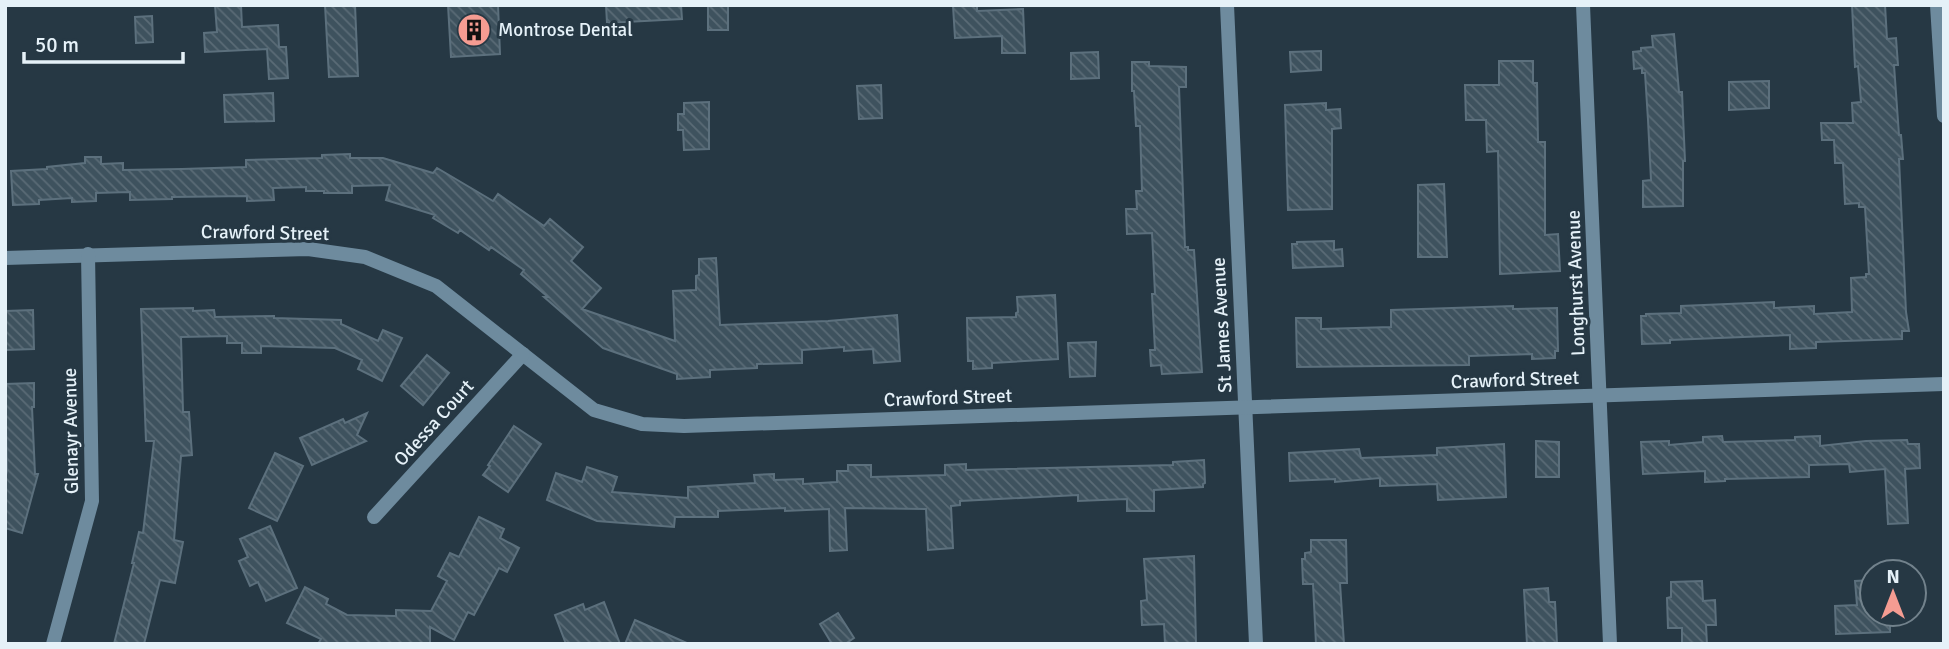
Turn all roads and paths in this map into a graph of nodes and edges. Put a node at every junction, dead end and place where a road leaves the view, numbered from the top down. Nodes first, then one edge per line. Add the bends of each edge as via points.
1 (1227, 5) edge
2 (1583, 5) edge
3 (1937, 5) edge
4 (1944, 116) edge
5 (88, 254) junction
6 (5, 258) edge
7 (523, 354) junction
8 (1944, 384) edge
9 (1600, 397) junction
10 (1245, 407) junction
11 (374, 517) dead end
12 (53, 644) edge
13 (1256, 644) edge
14 (1610, 644) edge

1 - 10 street, St James Avenue
2 - 9 street, Longhurst Avenue
3 - 4 street
5 - 6 street, Crawford Street
5 - 7 street, Crawford Street via 308,249 365,257 436,286
5 - 12 street, Glenayr Avenue via 92,501
7 - 10 street, Crawford Street via 594,410 642,424
7 - 11 street, Odessa Court
8 - 9 street, Crawford Street
9 - 10 street, Crawford Street
9 - 14 street, Longhurst Avenue
10 - 13 street, St James Avenue

